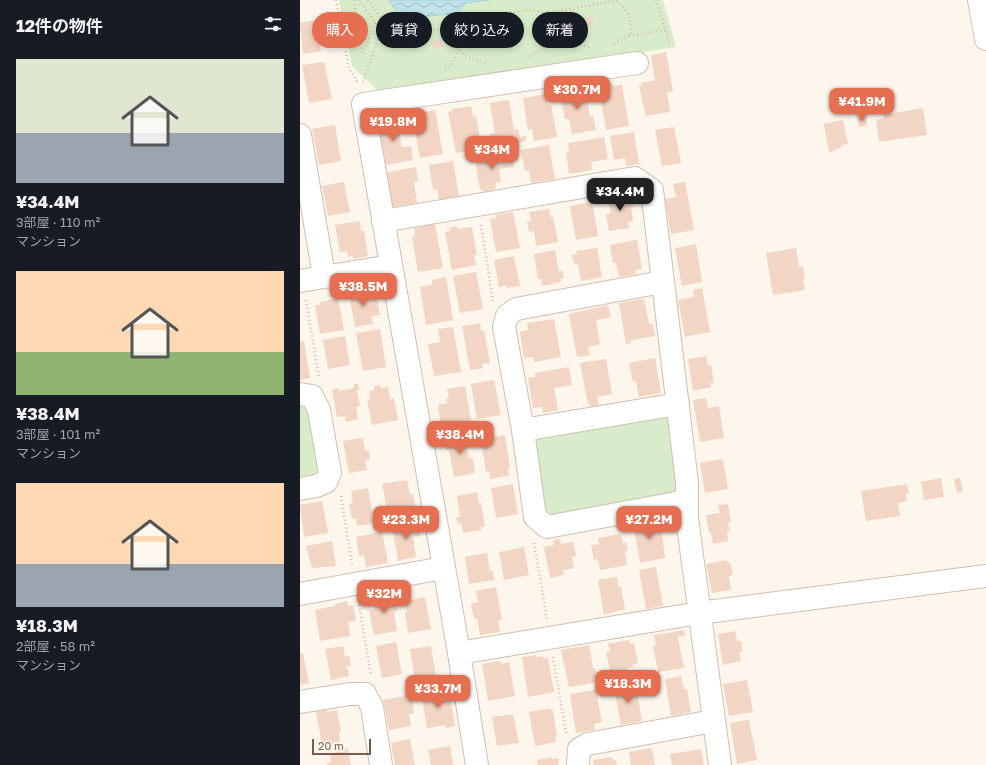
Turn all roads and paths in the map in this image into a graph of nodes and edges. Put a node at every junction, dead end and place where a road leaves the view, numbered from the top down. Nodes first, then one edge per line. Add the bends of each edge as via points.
1 (336, 0) edge
2 (354, 0) edge
3 (359, 0) edge
4 (369, 0) edge
5 (656, 0) edge
6 (979, 0) edge
7 (618, 1) edge
8 (377, 12) edge
9 (516, 12) edge
10 (543, 12) edge
11 (554, 12) edge
12 (665, 30) junction
13 (629, 36) junction
14 (986, 39) edge
15 (670, 45) dead end
16 (376, 46) edge
17 (609, 46) dead end
18 (588, 47) edge
19 (597, 47) dead end
20 (542, 48) edge
21 (459, 51) joint
22 (528, 59) dead end
23 (637, 63) dead end
24 (489, 65) dead end
25 (439, 75) dead end
26 (366, 76) dead end
27 (361, 89) dead end
28 (300, 135) edge
29 (303, 168) edge
30 (478, 206) junction
31 (383, 221) junction
32 (391, 266) junction
33 (324, 276) junction
34 (302, 281) edge
35 (662, 282) junction
36 (507, 316) junction
37 (306, 395) edge
38 (678, 404) junction
39 (522, 430) junction
40 (300, 489) edge
41 (687, 502) junction
42 (541, 522) junction
43 (443, 568) junction
44 (986, 576) edge
45 (300, 594) edge
46 (699, 613) junction
47 (550, 637) junction
48 (459, 652) junction
49 (300, 702) edge
50 (713, 721) junction
51 (578, 757) edge
52 (382, 765) edge
53 (477, 765) edge
54 (720, 765) edge

1 - 27 path via 349,68
2 - 3 path via 362,55 375,23
4 - 8 path
5 - 12 path
6 - 14 street
7 - 11 path
7 - 13 path via 632,20
9 - 10 path
12 - 13 path
12 - 15 path
13 - 17 path
16 - 26 path
18 - 19 path
20 - 22 path
21 - 24 path
21 - 25 path via 452,65
23 - 31 street via 363,104
28 - 29 street
29 - 33 street
30 - 31 street
30 - 35 street via 635,178 652,190
30 - 36 path via 494,302
31 - 32 street
32 - 33 street
32 - 43 street
33 - 34 street
34 - 37 path via 320,383
35 - 36 street via 516,309
35 - 38 street
36 - 39 street via 504,327
37 - 40 street via 319,410 330,473 326,482
38 - 39 street
38 - 41 street
39 - 42 street via 534,517
41 - 42 street via 547,527
41 - 46 street
42 - 47 path via 533,537
43 - 45 street
43 - 48 street
44 - 46 street
46 - 47 street
46 - 50 street
47 - 48 street
47 - 51 path via 566,737
48 - 53 street
49 - 52 street via 365,694 372,707
50 - 51 street via 588,744
50 - 54 street

